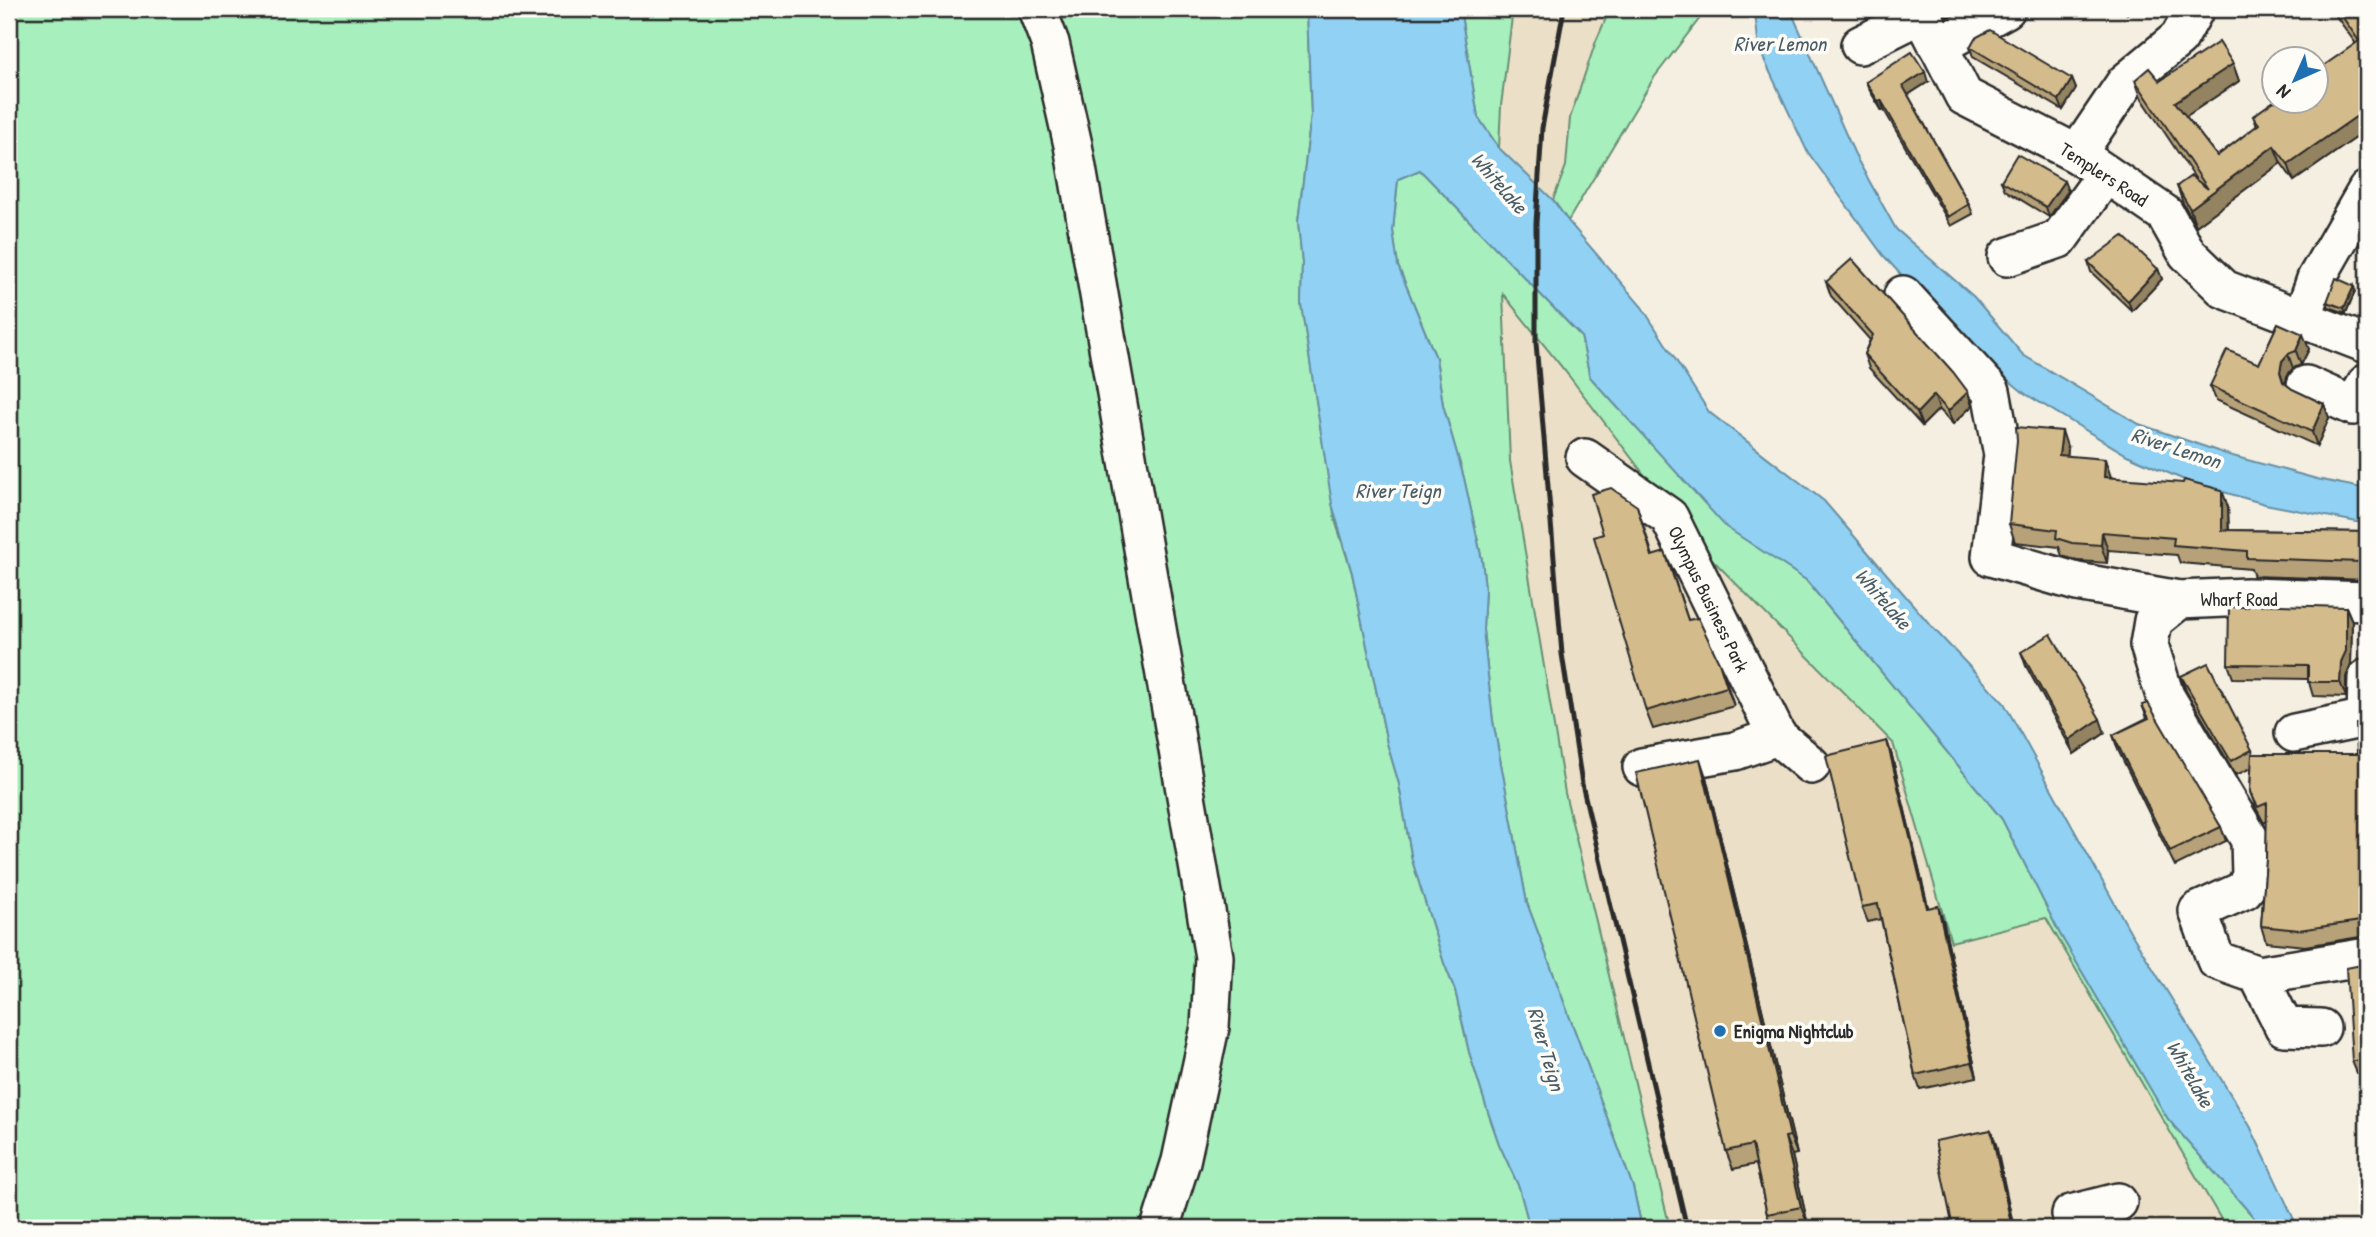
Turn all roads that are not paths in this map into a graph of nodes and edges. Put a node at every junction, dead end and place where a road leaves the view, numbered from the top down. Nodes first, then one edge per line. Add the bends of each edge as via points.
1 (1037, 9) edge
2 (2006, 9) edge
3 (2195, 9) edge
4 (1921, 11) edge
5 (1860, 45) dead end
6 (1938, 46) junction
7 (2092, 164) junction
8 (2367, 190) edge
9 (2007, 257) dead end
10 (1903, 295) dead end
11 (2302, 319) junction
12 (2367, 344) edge
13 (2367, 383) edge
14 (2306, 385) dead end
15 (1586, 458) dead end
16 (2179, 600) junction
17 (2367, 601) edge
18 (2367, 678) edge
19 (2294, 733) dead end
20 (1777, 736) junction
21 (1811, 765) dead end
22 (1642, 767) dead end
23 (2367, 957) edge
24 (2258, 975) junction
25 (2321, 1028) dead end
26 (2118, 1202) dead end
27 (1160, 1228) edge
28 (2074, 1228) edge

1 - 27 street via 1050,43 1073,145 1214,957 1210,1027 1181,1161
2 - 6 street
3 - 7 street via 2179,38 2125,83
4 - 5 street, Templers Road
4 - 6 street, Templers Road
6 - 7 street, Templers Road via 1964,96
7 - 9 street via 2059,239
7 - 11 street, Templers Road via 2165,214 2187,253 2224,289
8 - 11 street via 2316,279
10 - 16 street via 1992,391 2003,454 1991,557 2077,582
11 - 12 street, Templers Road
13 - 14 street via 2353,406
15 - 20 street, Olympus Business Park via 1669,517
16 - 17 street, Wharf Road
16 - 24 street, Wharf Road via 2153,621 2148,645 2165,696 2250,840 2251,876 2244,890 2198,911 2216,960
18 - 19 street via 2366,718
20 - 21 street, Olympus Business Park
20 - 22 street via 1735,751
23 - 24 street
24 - 25 street via 2284,1027
26 - 28 street via 2071,1214

